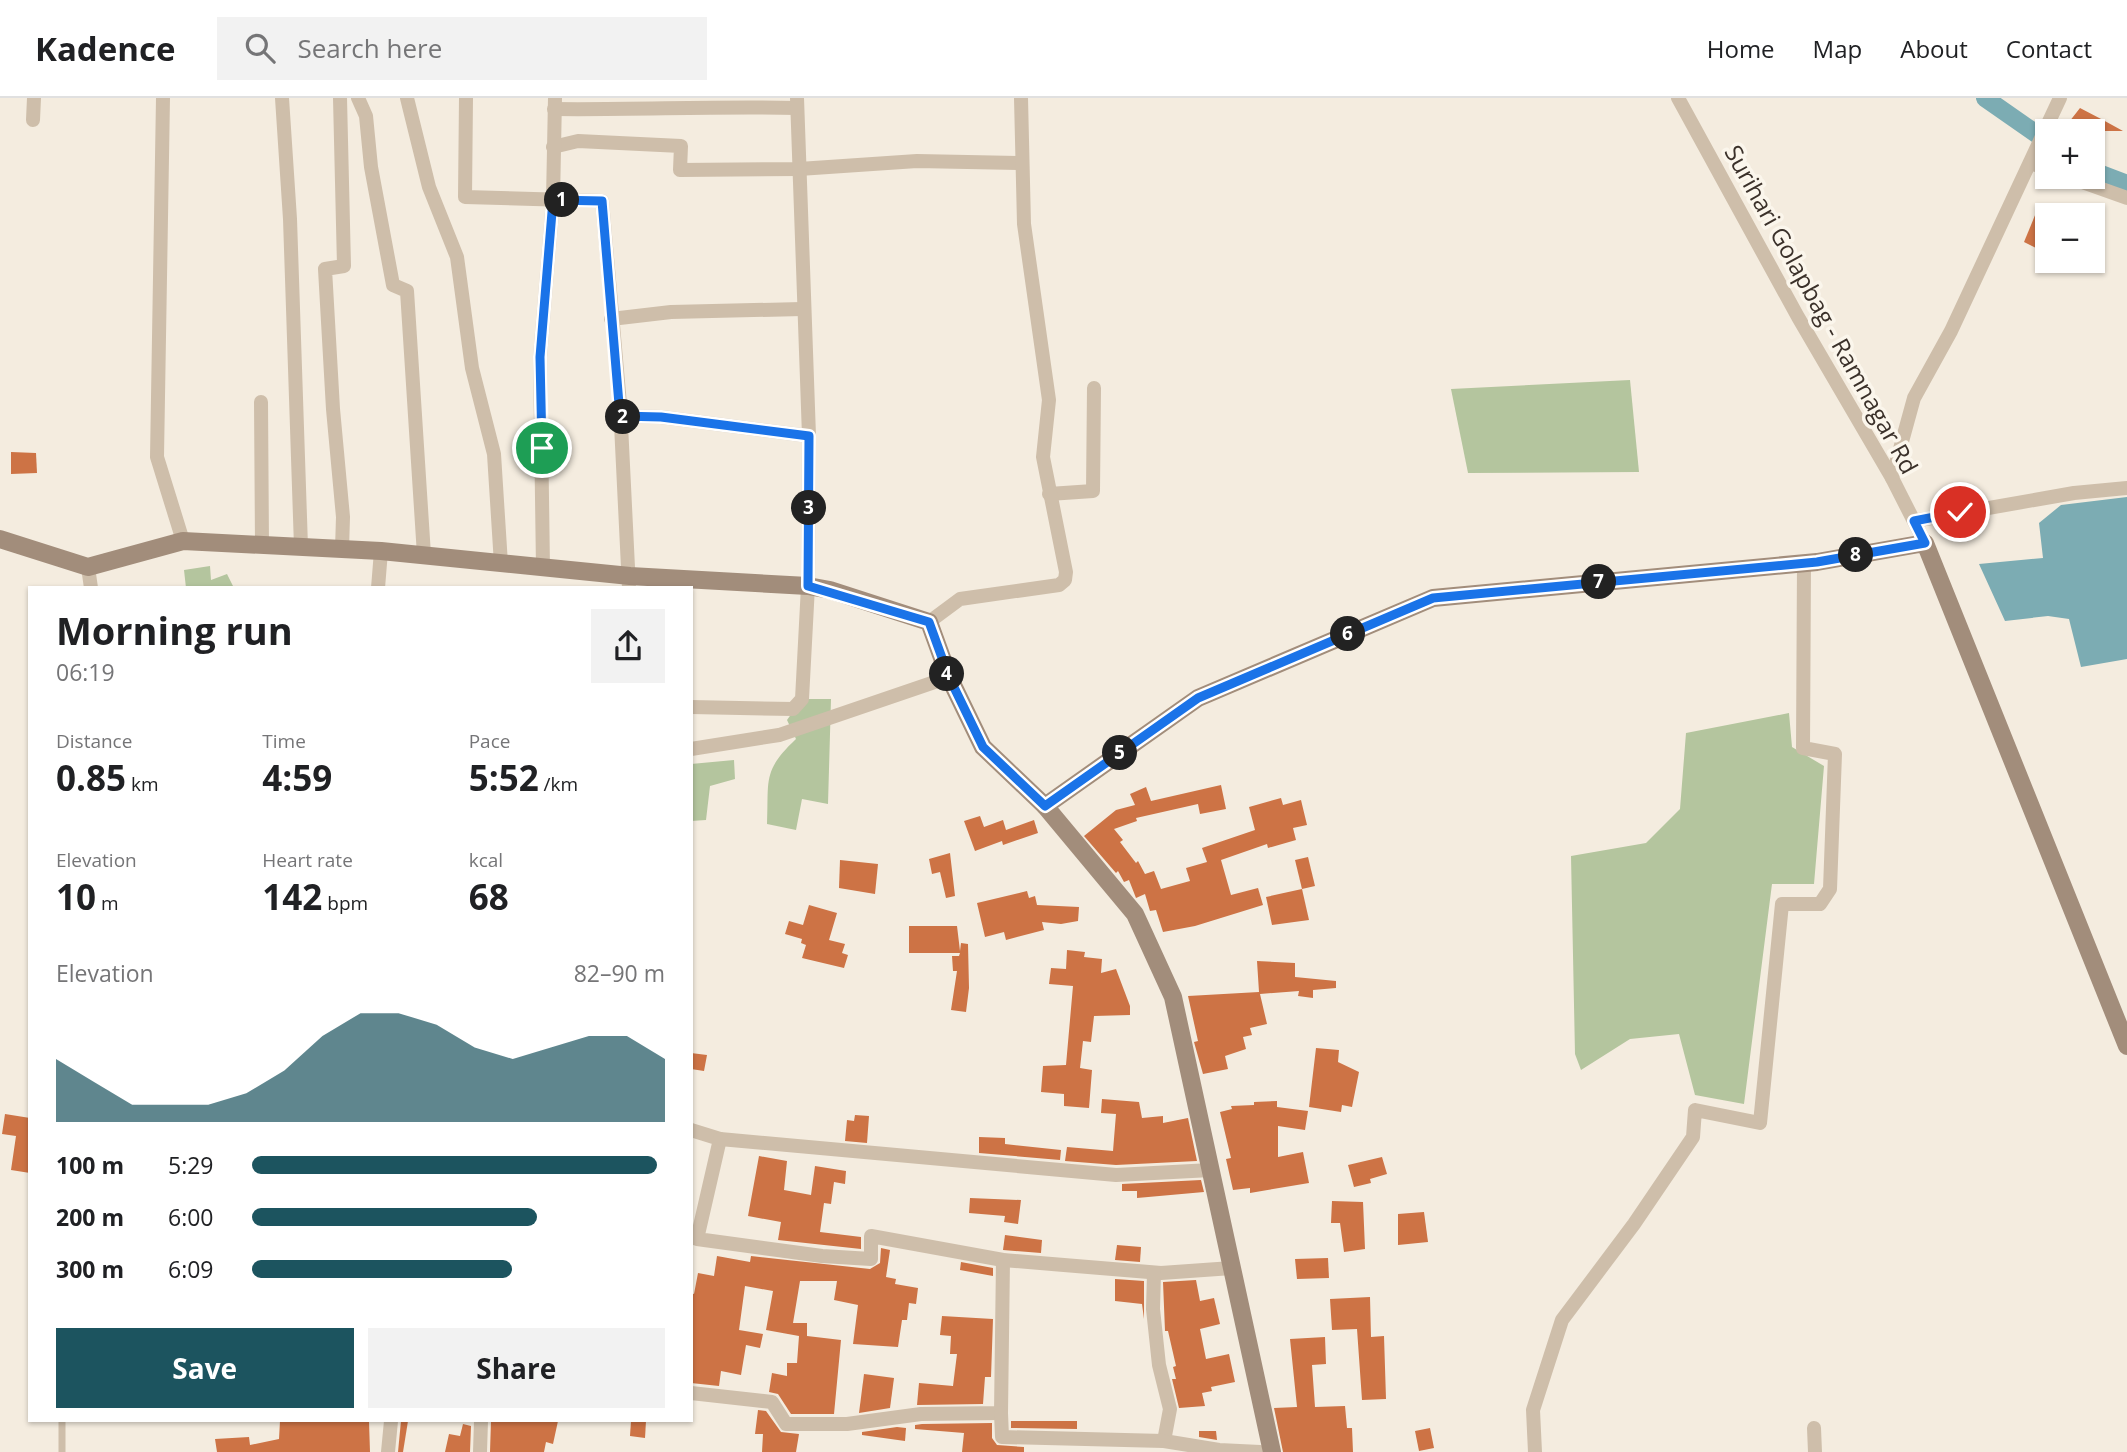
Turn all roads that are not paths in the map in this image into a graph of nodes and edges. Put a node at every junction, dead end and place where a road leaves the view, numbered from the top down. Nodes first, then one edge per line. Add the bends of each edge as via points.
1 (34, 98) edge
2 (163, 98) edge
3 (282, 98) edge
4 (340, 98) edge
5 (358, 98) edge
6 (407, 98) edge
7 (466, 98) edge
8 (1021, 98) edge
9 (1678, 98) edge
10 (2060, 98) edge
11 (797, 103) edge
12 (555, 104) edge
13 (33, 120) dead end
14 (553, 147) junction
15 (2032, 159) junction
16 (2035, 161) edge
17 (1021, 163) junction
18 (799, 169) junction
19 (2102, 189) edge
20 (2127, 198) edge
21 (553, 200) junction
22 (802, 309) junction
23 (611, 319) junction
24 (1094, 388) dead end
25 (261, 402) dead end
26 (620, 416) junction
27 (809, 436) junction
28 (1892, 478) junction
29 (2127, 488) edge
30 (1049, 494) junction
31 (1914, 521) junction
32 (0, 540) edge
33 (183, 541) junction
34 (1925, 543) junction
35 (262, 545) junction
36 (301, 547) junction
37 (342, 549) junction
38 (381, 551) junction
39 (425, 555) junction
40 (1804, 563) junction
41 (501, 564) junction
42 (88, 567) junction
43 (543, 568) junction
44 (630, 582) edge
45 (91, 586) edge
46 (378, 586) edge
47 (808, 586) junction
48 (929, 622) junction
49 (949, 677) junction
50 (693, 707) edge
51 (693, 749) edge
52 (1045, 806) junction
53 (2127, 1046) edge
54 (693, 1131) edge
55 (720, 1139) junction
56 (1211, 1170) junction
57 (1003, 1259) junction
58 (1232, 1268) junction
59 (1154, 1273) junction
60 (693, 1392) edge
61 (1001, 1413) junction
62 (62, 1422) edge
63 (391, 1422) edge
64 (481, 1422) edge
65 (1814, 1428) dead end
66 (1164, 1441) junction
67 (62, 1452) edge
68 (388, 1452) edge
69 (480, 1452) edge
70 (1260, 1452) edge
71 (1272, 1452) edge
72 (1535, 1452) edge
73 (1815, 1452) edge

1 - 13 street
2 - 33 street via 157,457
3 - 36 street
4 - 37 street via 344,266 325,269
5 - 39 street via 366,116 393,285 407,291
6 - 41 street via 429,187 457,257 472,369 494,454
7 - 21 street via 465,197
8 - 17 street
9 - 28 street, Surihari Golapbag - Ramnagar Rd
10 - 15 street
11 - 12 street via 632,110
11 - 18 street
12 - 14 street
14 - 18 street via 578,141 649,142 681,146 680,170
14 - 21 street
15 - 16 street
15 - 28 street via 1951,331 1914,398
17 - 18 street via 917,161
17 - 30 street via 1029,270 1048,386 1043,457
18 - 22 street
19 - 20 street
21 - 23 street via 602,201
21 - 43 street via 540,357
22 - 23 street via 671,312
22 - 27 street
23 - 26 street
24 - 30 street via 1093,491
25 - 35 street
26 - 27 street
26 - 44 street
27 - 47 street
28 - 31 street, Surihari Golapbag - Ramnagar Rd
29 - 31 street
30 - 48 street via 1065,580 1059,585 960,599
31 - 34 street, Surihari Golapbag - Ramnagar Rd
32 - 42 street
33 - 35 street
33 - 42 street
34 - 40 street
34 - 53 street
35 - 36 street
36 - 37 street
37 - 38 street
38 - 39 street
38 - 46 street
39 - 41 street
40 - 52 street via 1433,598 1198,698
40 - 72 street via 1803,748 1835,754 1830,889 1820,904 1782,904 1760,1123 1695,1110 1693,1137 1562,1320 1533,1410
41 - 43 street
42 - 45 street
43 - 44 street
44 - 47 street
47 - 48 street
47 - 50 street via 799,705 793,709
48 - 49 street
49 - 51 street via 779,735
49 - 52 street via 983,747
52 - 56 street via 1135,914 1173,997
54 - 55 street
55 - 56 street via 1116,1175
55 - 57 street via 697,1239 871,1259 871,1236
56 - 58 street
57 - 59 street
57 - 61 street
58 - 59 street
58 - 71 street
59 - 66 street via 1159,1365 1170,1409
60 - 61 street via 772,1402 786,1423 847,1424 921,1414
61 - 66 street via 1002,1437
62 - 67 lane
63 - 68 street
64 - 69 street
65 - 73 street
66 - 70 street

